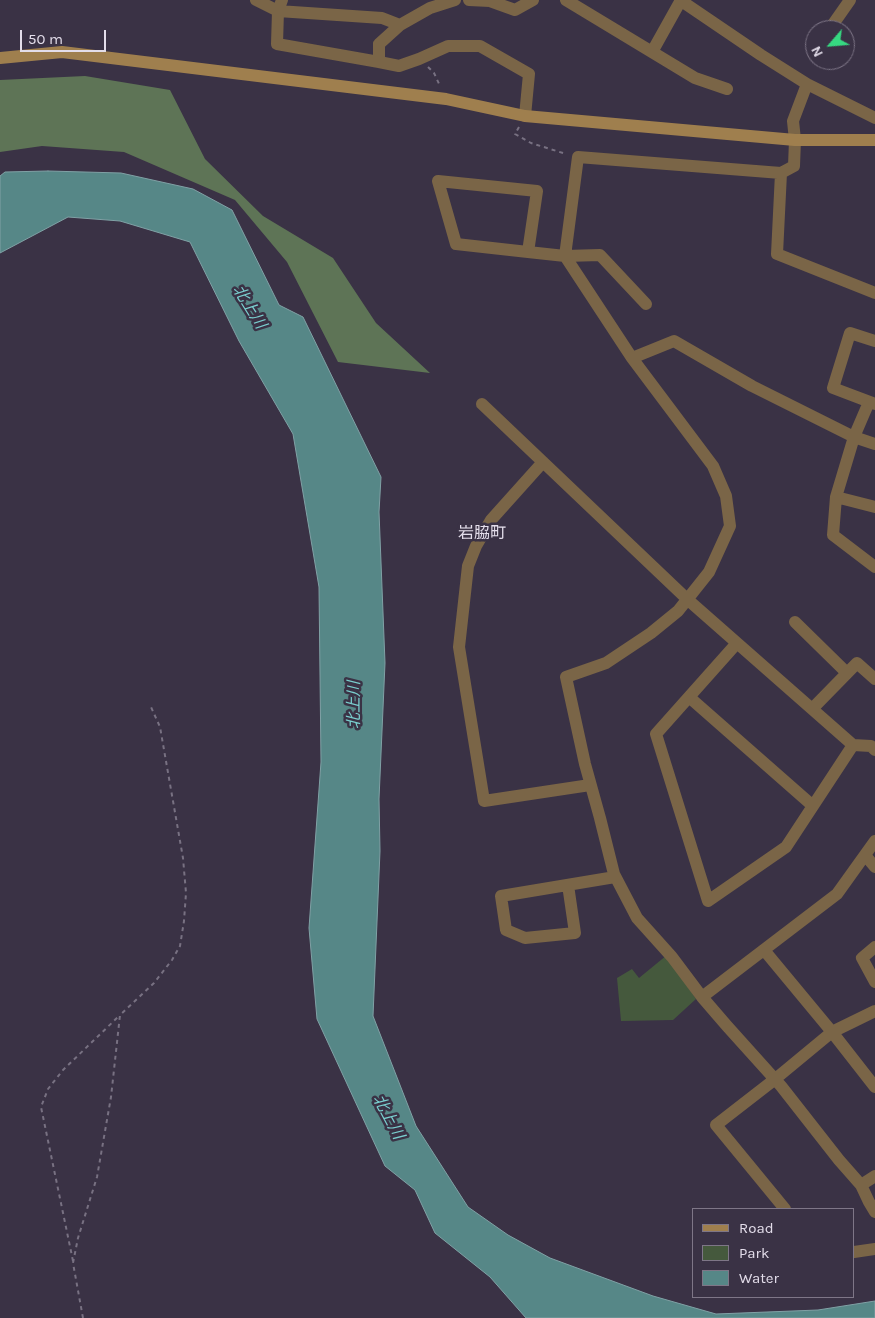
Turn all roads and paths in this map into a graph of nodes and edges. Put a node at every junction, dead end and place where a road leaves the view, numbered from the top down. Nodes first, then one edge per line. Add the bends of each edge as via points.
1 (256, 0) edge
2 (455, 0) edge
3 (469, 0) edge
4 (533, 0) edge
5 (566, 0) edge
6 (681, 0) edge
7 (850, 0) edge
8 (280, 5) edge
9 (836, 20) edge
10 (400, 25) junction
11 (652, 52) junction
12 (0, 58) edge
13 (419, 59) junction
14 (379, 62) junction
15 (807, 84) junction
16 (727, 89) dead end
17 (446, 99) junction
18 (525, 116) junction
19 (875, 118) edge
20 (795, 140) junction
21 (875, 140) edge
22 (578, 157) junction
23 (781, 173) junction
24 (528, 252) junction
25 (565, 256) junction
26 (875, 293) edge
27 (646, 304) dead end
28 (875, 341) edge
29 (632, 358) junction
30 (872, 403) edge
31 (482, 404) dead end
32 (854, 437) junction
33 (875, 444) edge
34 (543, 462) junction
35 (836, 497) junction
36 (875, 508) edge
37 (875, 567) edge
38 (687, 599) junction
39 (795, 622) dead end
40 (737, 643) junction
41 (847, 673) junction
42 (875, 679) edge
43 (689, 697) junction
44 (151, 707) dead end
45 (812, 709) junction
46 (854, 745) junction
47 (875, 750) edge
48 (590, 785) junction
49 (814, 806) junction
50 (875, 841) edge
51 (864, 855) junction
52 (875, 867) edge
53 (615, 877) junction
54 (568, 885) junction
55 (875, 947) edge
56 (764, 950) junction
57 (875, 982) edge
58 (702, 998) junction
59 (875, 1011) edge
60 (120, 1015) junction
61 (832, 1032) junction
62 (774, 1080) junction
63 (875, 1087) edge
64 (875, 1176) edge
65 (861, 1185) junction
66 (784, 1208) edge
67 (875, 1212) edge
68 (875, 1249) edge
69 (855, 1252) edge
70 (73, 1263) junction
71 (83, 1318) edge

1 - 8 street
2 - 10 street via 430,8
3 - 4 street via 490,1 515,10
5 - 11 street
6 - 11 street
6 - 15 street
7 - 9 street
8 - 10 street via 382,18
8 - 14 street via 277,44
10 - 14 street via 379,44
11 - 16 street via 695,78
12 - 17 street via 62,52
13 - 14 street via 399,66
13 - 17 path via 434,73
13 - 18 street via 448,46 480,46 529,74
15 - 19 street
15 - 20 street via 793,122
17 - 18 street
18 - 20 street
18 - 22 path via 515,134 531,143
20 - 21 street
20 - 23 street via 794,166
22 - 23 street
22 - 25 street
23 - 26 street via 777,254
24 - 24 street via 456,244 438,181 537,191
24 - 25 street
25 - 27 street via 600,255
25 - 29 street
28 - 30 street via 850,333 833,388
29 - 32 street via 674,341 752,386
29 - 38 street via 713,466 726,496 730,526 709,572
30 - 32 street
31 - 34 street
32 - 33 street
32 - 35 street
34 - 38 street
34 - 48 street via 491,520 476,546 468,566 459,647 484,801
35 - 36 street
35 - 37 street via 833,535
38 - 40 street
38 - 48 street via 678,611 651,633 606,663 566,678
39 - 41 street
40 - 43 street
40 - 45 street
41 - 42 street via 857,663
41 - 45 street
43 - 49 street
43 - 49 street via 656,734 708,902 786,847
44 - 60 path via 160,726 183,858 184,921 180,946 172,960 154,983
45 - 46 street
46 - 47 street via 871,746
46 - 49 street
48 - 53 street
50 - 51 street
51 - 52 street
51 - 56 street via 837,894
53 - 54 street
53 - 58 street via 636,918 672,957
54 - 54 street via 501,896 506,930 525,938 575,933
55 - 57 street via 862,958
56 - 58 street
56 - 61 street
58 - 62 street
59 - 61 street
60 - 70 path via 111,1097 97,1177
60 - 70 path via 63,1070 48,1089 41,1107
61 - 62 street
61 - 63 street
62 - 65 street
62 - 66 street via 716,1125
64 - 65 street
65 - 67 street
68 - 69 street
70 - 71 path

